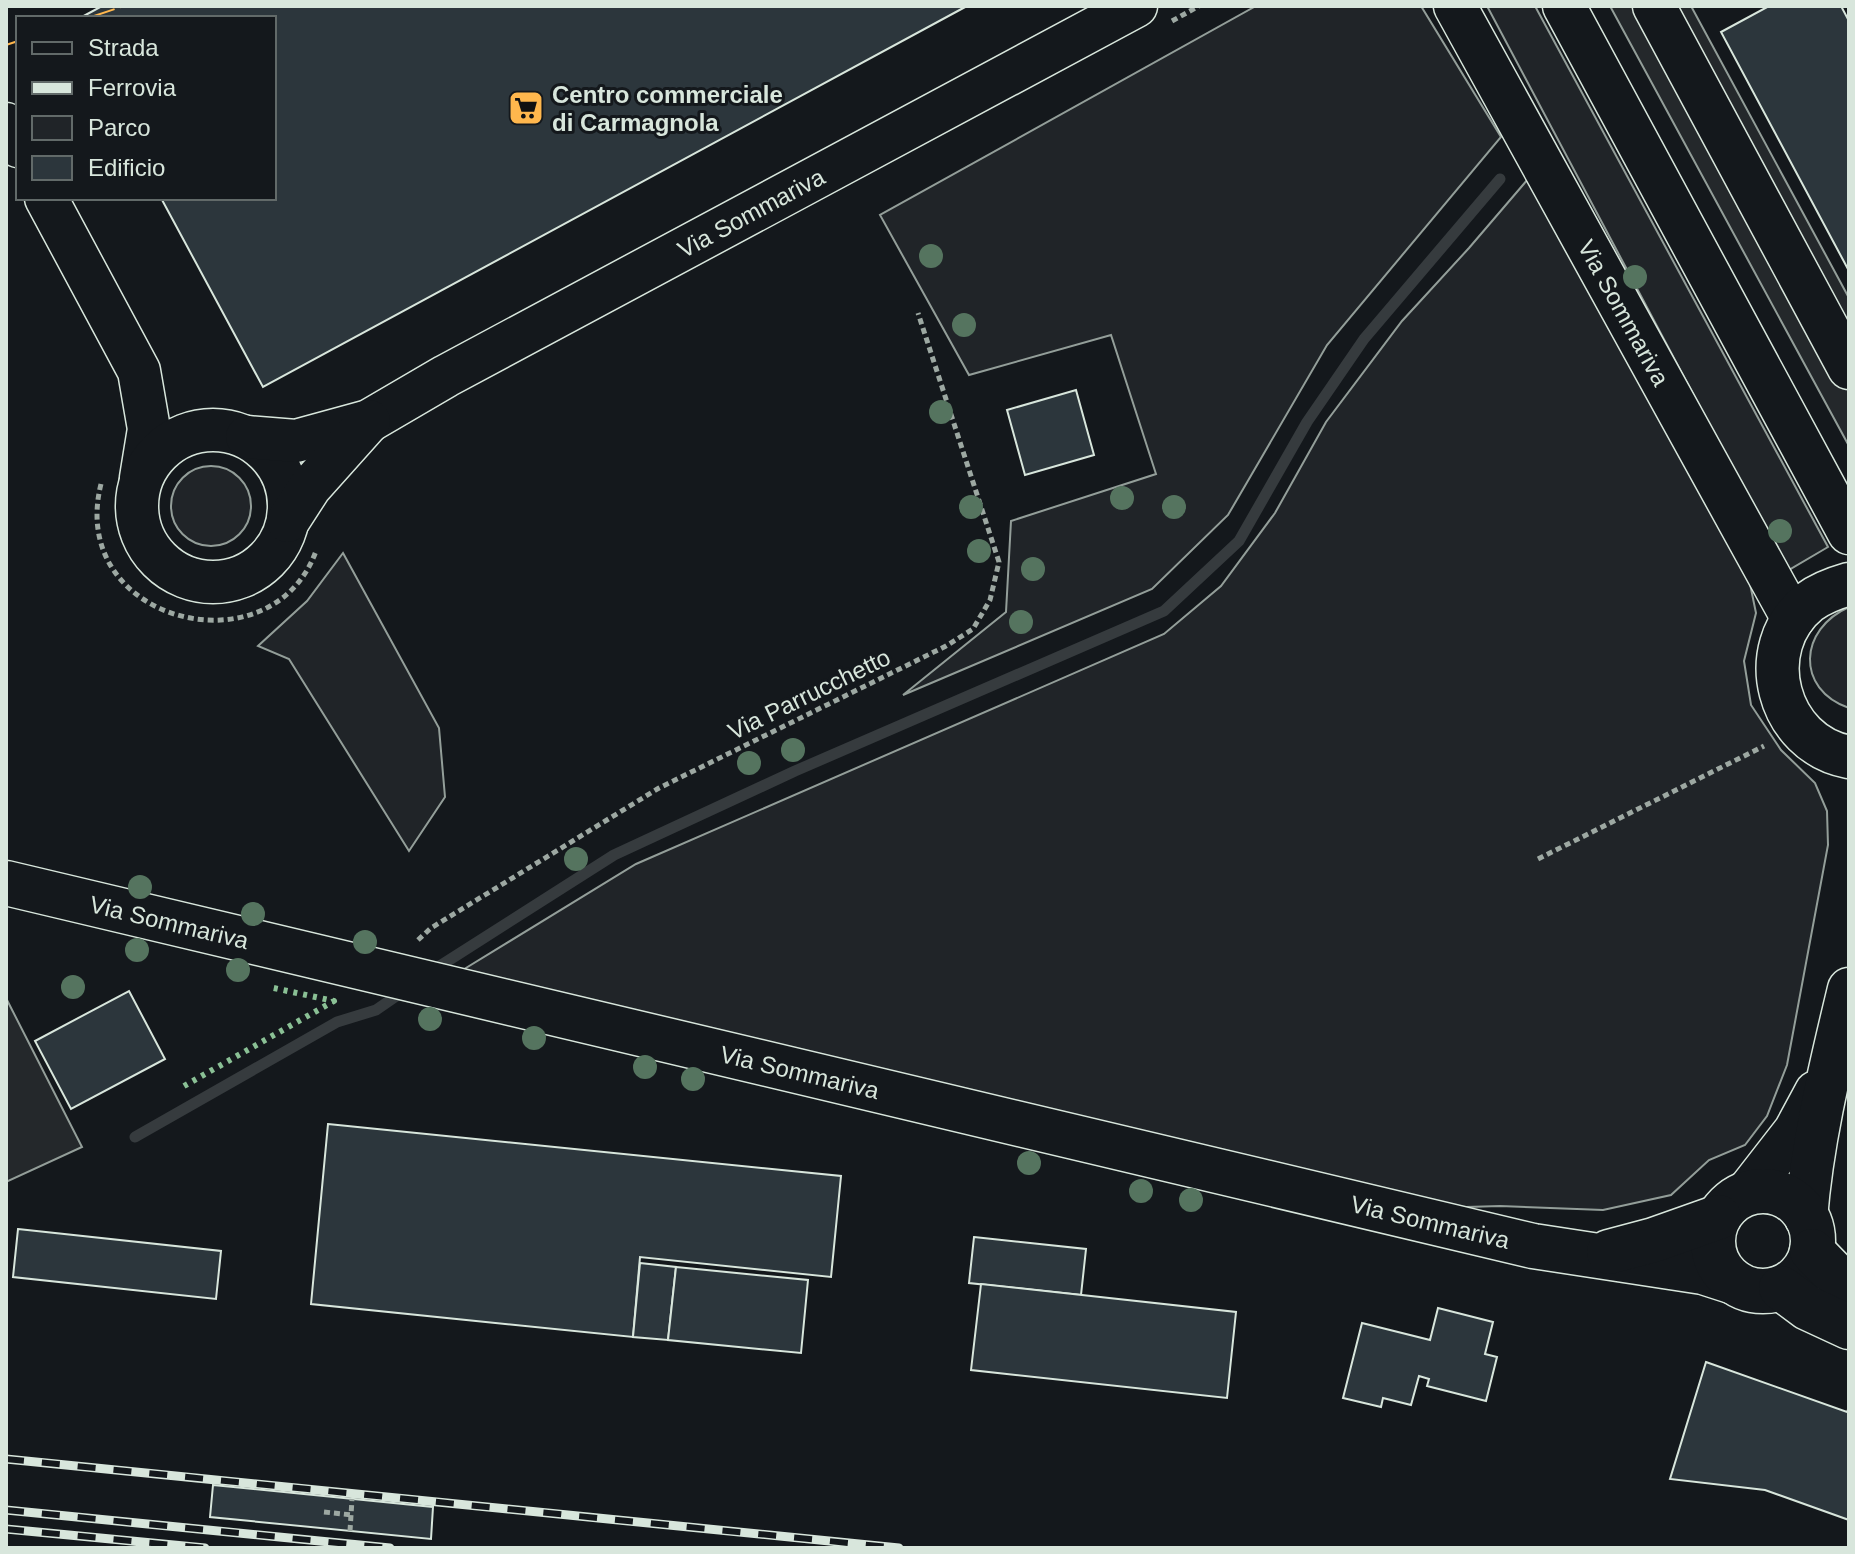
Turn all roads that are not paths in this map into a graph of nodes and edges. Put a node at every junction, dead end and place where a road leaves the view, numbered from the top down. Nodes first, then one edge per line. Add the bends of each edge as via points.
1 (1136, 6) edge
2 (1455, 6) edge
3 (1564, 6) edge
4 (1654, 6) edge
5 (6, 124) edge
6 (16, 142) edge
7 (47, 200) edge
8 (1849, 368) edge
9 (139, 371) junction
10 (369, 421) junction
11 (235, 434) junction
12 (141, 478) junction
13 (288, 521) junction
14 (1849, 533) edge
15 (1849, 584) edge
16 (1793, 619) junction
17 (1845, 759) edge
18 (6, 883) edge
19 (1849, 989) edge
20 (1831, 1067) junction
21 (1733, 1205) junction
22 (1809, 1234) junction
23 (1595, 1256) junction
24 (1734, 1282) junction
25 (1781, 1288) junction
26 (1849, 1289) edge
27 (1849, 1327) edge

1 - 10 street, Via Sommariva
2 - 16 street, Via Sommariva
3 - 14 street
4 - 8 street
5 - 6 street
7 - 9 street, Via Sommariva
9 - 11 street, Via Sommariva via 181,406
9 - 12 street, Via Sommariva via 149,429
10 - 11 street, Via Sommariva via 296,441
10 - 13 street, Via Sommariva via 310,487
11 - 12 street via 198,431 175,439
11 - 13 street via 267,452 281,472 289,496
12 - 13 street via 137,516 150,552 169,570 192,581 218,584 265,564
15 - 16 street via 1809,602
16 - 17 street via 1776,671 1781,698 1793,723 1813,742
18 - 23 main road, Via Sommariva
19 - 20 street
20 - 21 street via 1795,1131
20 - 22 street via 1809,1179
21 - 22 main road, Via Sommariva via 1762,1191 1777,1193 1791,1200
21 - 23 main road, Via Sommariva via 1654,1240
21 - 24 main road via 1714,1234 1714,1252
22 - 25 main road via 1801,1274
22 - 26 main road, Via Sommariva
23 - 24 main road, Via Sommariva via 1703,1272
24 - 25 main road, Via Sommariva via 1756,1291
25 - 27 main road

